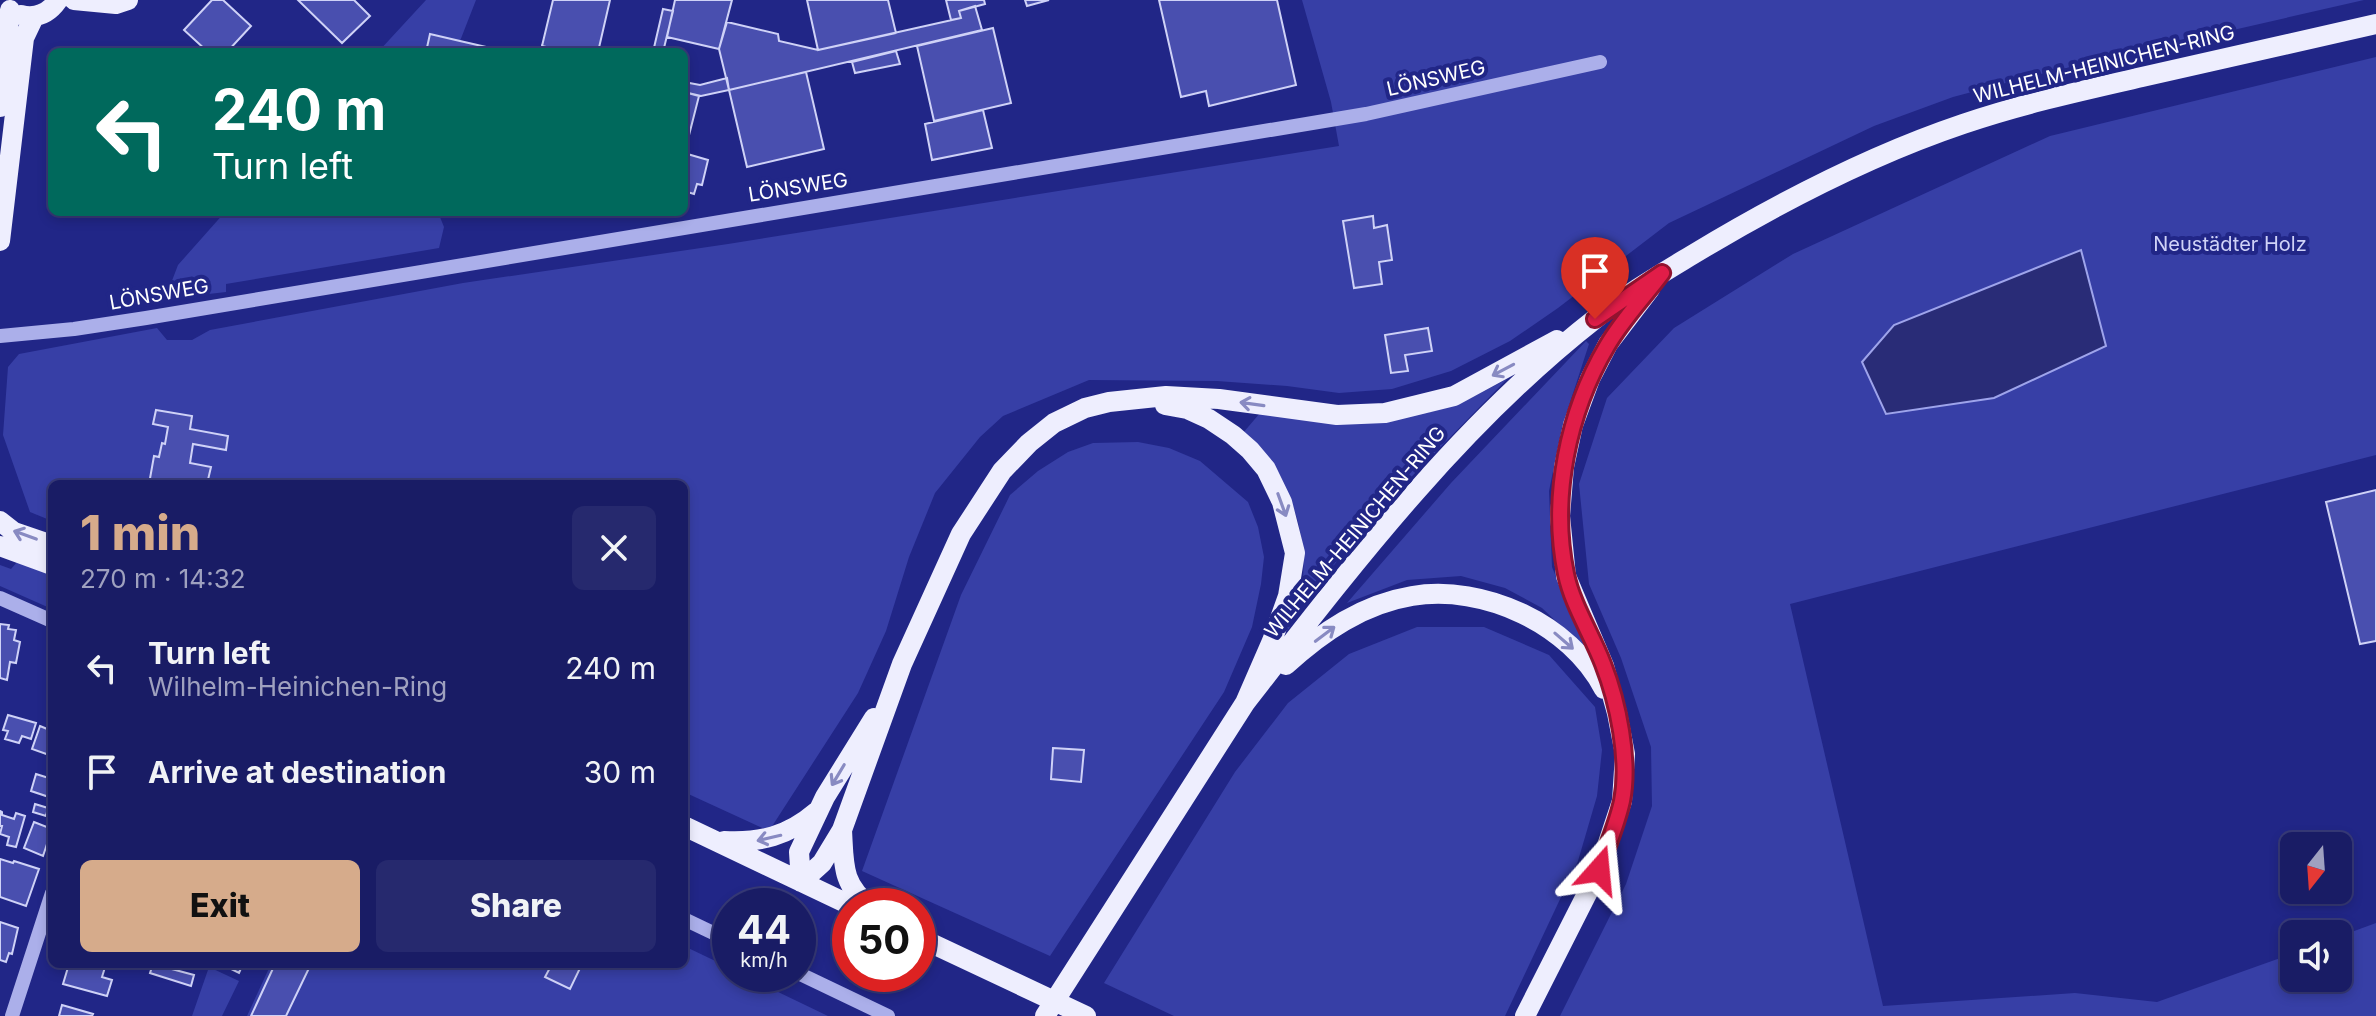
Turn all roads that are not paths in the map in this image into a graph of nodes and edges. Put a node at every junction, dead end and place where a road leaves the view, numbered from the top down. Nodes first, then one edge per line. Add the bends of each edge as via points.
1 (58, 0) edge
2 (74, 0) edge
3 (128, 0) edge
4 (6, 5) edge
5 (34, 17) junction
6 (2376, 24) edge
7 (1600, 62) dead end
8 (0, 107) edge
9 (1, 219) edge
10 (0, 241) edge
11 (1662, 273) junction
12 (1595, 319) junction
13 (0, 336) edge
14 (1109, 402) junction
15 (0, 521) edge
16 (48, 544) edge
17 (0, 546) edge
18 (48, 564) edge
19 (0, 598) edge
20 (48, 619) edge
21 (890, 692) junction
22 (1245, 703) junction
23 (1617, 713) junction
24 (818, 811) junction
25 (688, 828) edge
26 (842, 830) junction
27 (712, 840) junction
28 (801, 882) junction
29 (853, 888) edge
30 (832, 897) edge
31 (48, 905) edge
32 (688, 921) edge
33 (712, 932) edge
34 (936, 945) edge
35 (816, 982) edge
36 (1526, 1014) edge
37 (12, 1016) edge
38 (888, 1016) edge
39 (1045, 1016) edge
40 (1086, 1016) edge

1 - 5 main road
2 - 3 main road
4 - 5 main road
4 - 8 main road
5 - 9 main road via 24,38
6 - 11 main road, WILHELM-HEINICHEN-RING via 2045,100 1963,124 1853,167 1742,224
7 - 13 street, LÖNSWEG via 1366,114 146,318
9 - 10 main road
11 - 12 main road, WILHELM-HEINICHEN-RING
11 - 23 main road via 1608,344 1590,379 1564,467 1560,516 1566,576 1604,666
12 -> 14 main road via 1454,396 1385,413 1337,415 1166,396
12 - 22 main road, WILHELM-HEINICHEN-RING via 1520,384 1432,473
14 - 21 main road via 1054,423 1002,471 961,534
14 -> 22 main road via 1161,404 1209,419 1250,450 1282,502 1295,553 1288,596
16 -> 15 main road
17 - 18 main road
19 - 20 street
21 -> 24 main road
21 - 26 main road
22 -> 23 main road via 1340,622 1414,596 1459,595 1541,622 1597,676
22 - 39 main road
23 - 36 main road via 1625,754 1622,801 1599,870
24 -> 27 main road via 773,838
24 - 28 main road via 799,852
25 - 27 main road
26 - 28 main road via 822,863
26 - 29 main road via 845,874
27 - 28 main road
28 - 30 main road
31 - 37 street
32 - 33 street
34 - 40 main road
35 - 38 street

